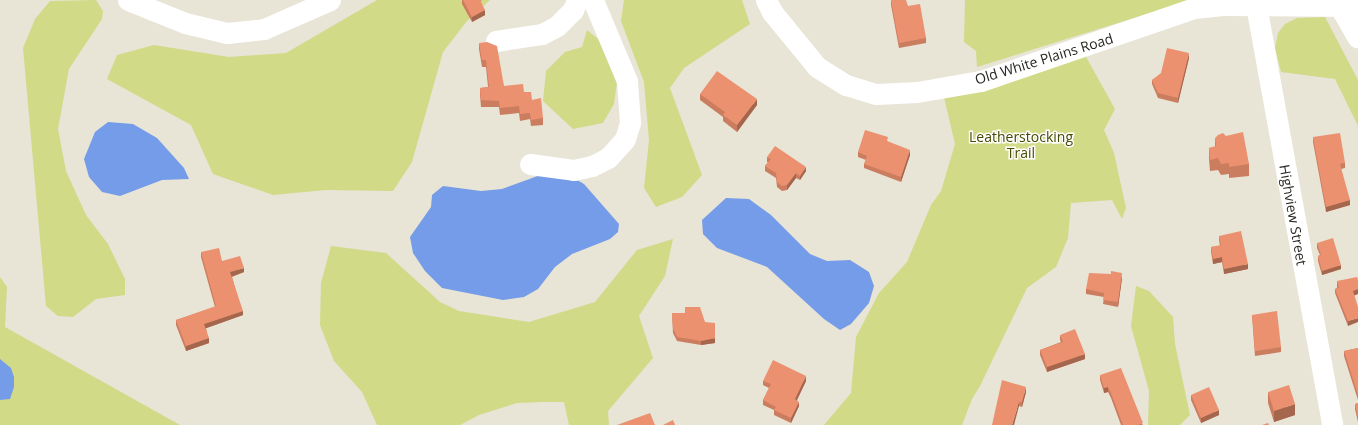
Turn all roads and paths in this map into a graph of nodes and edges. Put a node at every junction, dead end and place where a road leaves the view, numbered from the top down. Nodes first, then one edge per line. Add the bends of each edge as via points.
1 (128, 0) edge
2 (330, 0) edge
3 (577, 0) edge
4 (593, 0) edge
5 (766, 0) edge
6 (1337, 0) edge
7 (1222, 3) edge
8 (1256, 5) junction
9 (1358, 6) edge
10 (1358, 37) edge
11 (496, 41) dead end
12 (530, 164) dead end
13 (1332, 425) edge

1 - 2 street via 185,23 227,33 264,29
3 - 11 street via 573,10 557,26 542,34
4 - 12 street via 627,81 630,123 625,139 608,158 592,166 574,170
5 - 7 street, Old White Plains Road via 772,12 817,67 846,85 876,94 917,92 981,81 1194,8
6 - 10 highway
7 - 8 street, Old White Plains Road
8 - 9 street, Old White Plains Road
8 - 13 street, Highview Street

